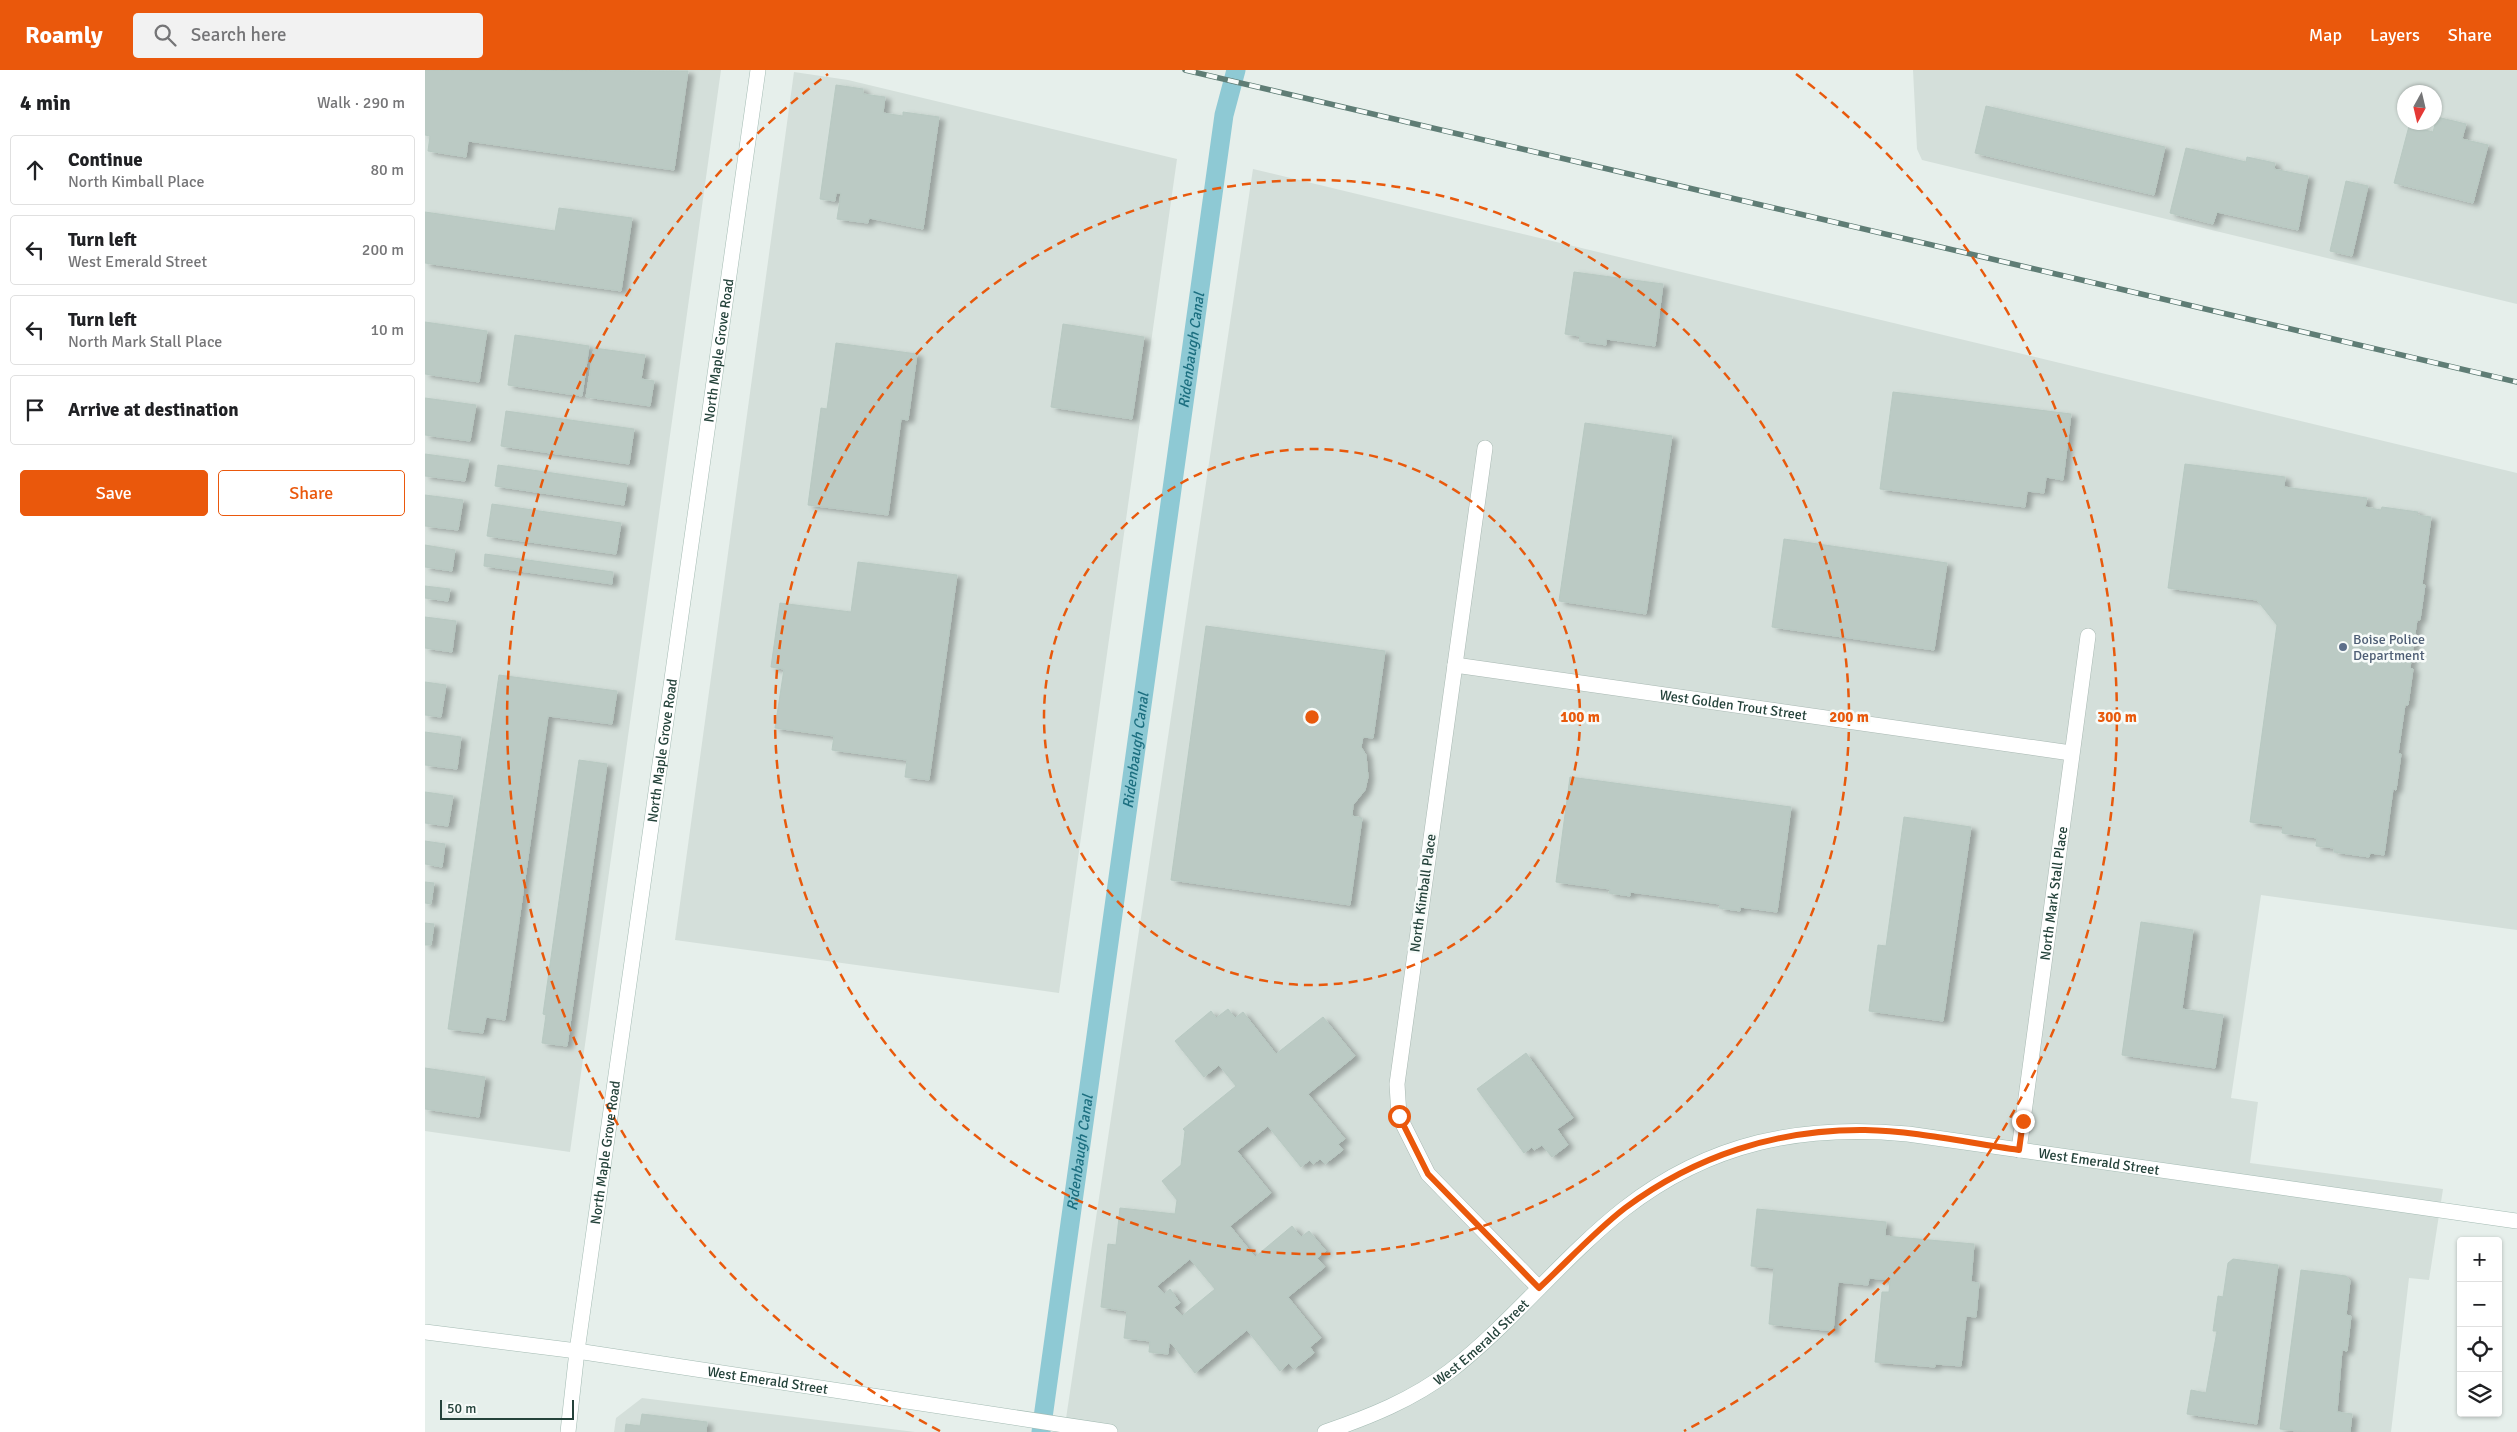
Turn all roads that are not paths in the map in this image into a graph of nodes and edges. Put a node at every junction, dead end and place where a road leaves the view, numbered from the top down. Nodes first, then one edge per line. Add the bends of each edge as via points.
1 (758, 70) edge
2 (1485, 448) dead end
3 (2088, 636) dead end
4 (1455, 665) junction
5 (2071, 753) junction
6 (2019, 1150) junction
7 (2517, 1222) edge
8 (1539, 1288) junction
9 (425, 1332) edge
10 (577, 1351) junction
11 (568, 1432) edge
12 (1110, 1432) edge
13 (1325, 1432) edge

1 - 10 main road, North Maple Grove Road
2 - 4 main road, North Kimball Place
3 - 5 main road, North Mark Stall Place
4 - 5 main road, West Golden Trout Street
4 - 8 main road, North Kimball Place via 1397,1084 1399,1116 1428,1174
5 - 6 main road, North Mark Stall Place
6 - 7 main road, West Emerald Street
6 - 8 main road, West Emerald Street via 1867,1130 1771,1138 1696,1165 1651,1190 1624,1209
8 - 13 main road, West Emerald Street via 1449,1372 1399,1404
9 - 10 main road, West Emerald Street
10 - 11 main road, North Maple Grove Road
10 - 12 main road, West Emerald Street

